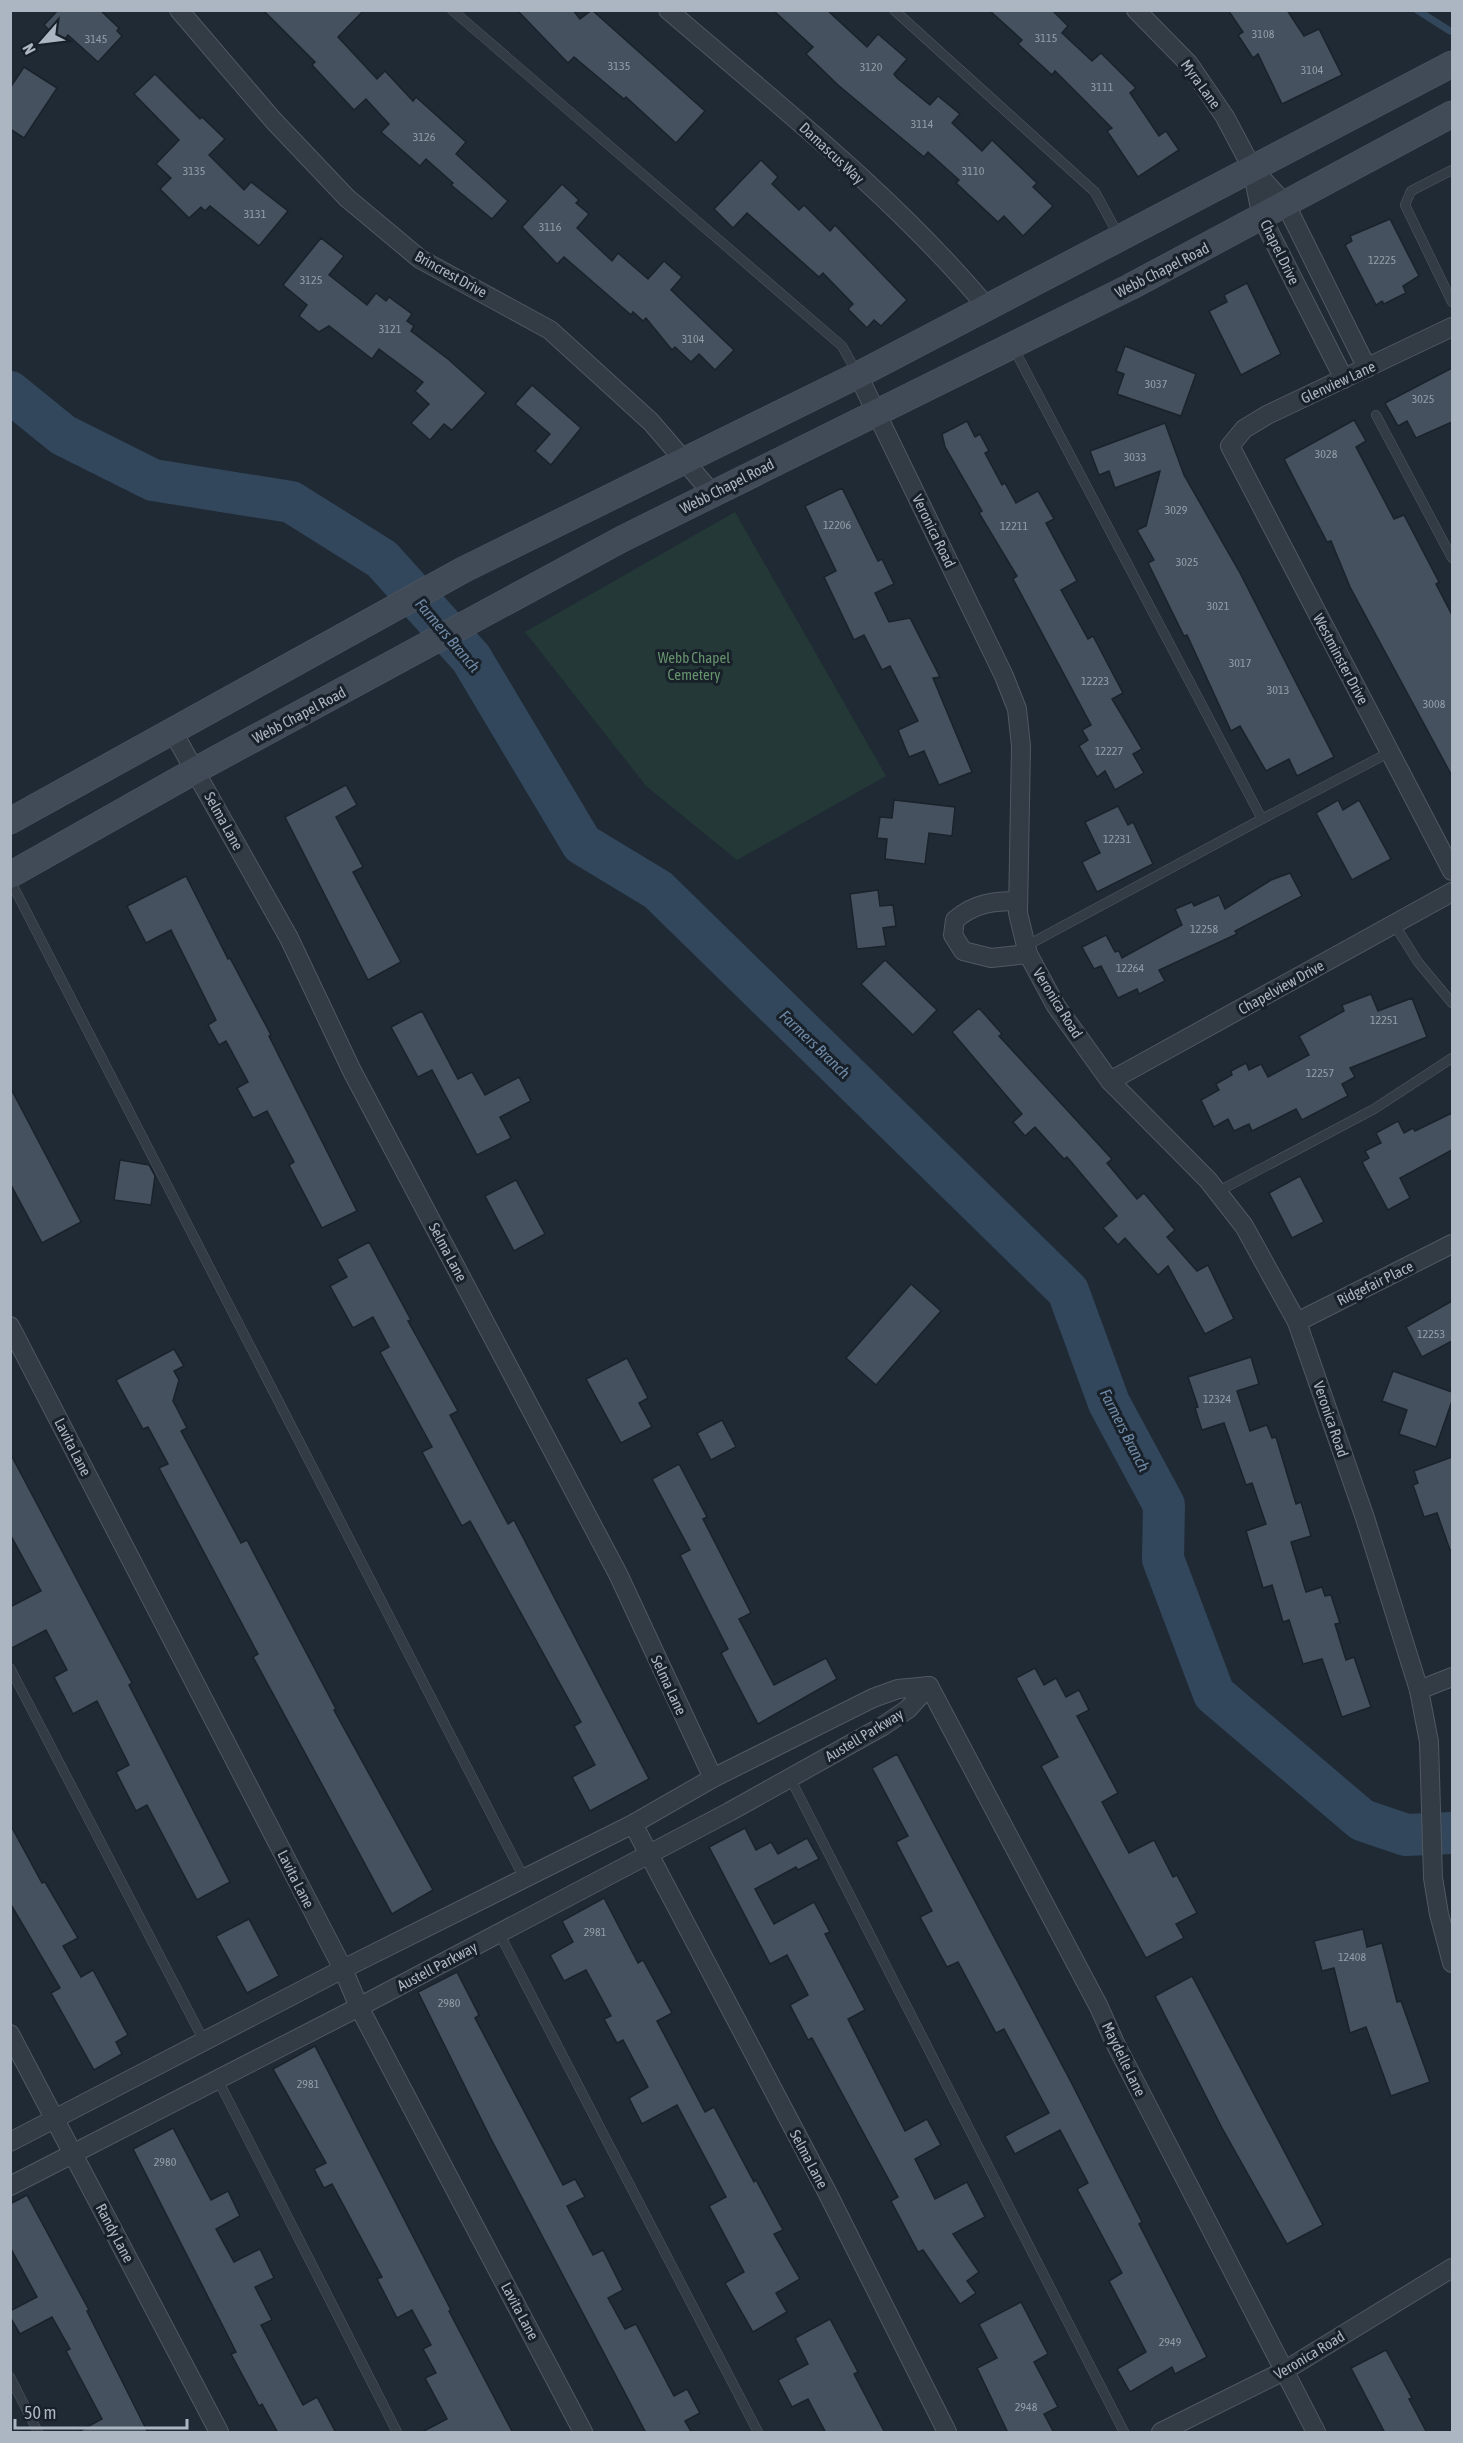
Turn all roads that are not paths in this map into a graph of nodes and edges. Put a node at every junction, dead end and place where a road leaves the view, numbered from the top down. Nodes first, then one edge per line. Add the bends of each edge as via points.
1 (179, 10) edge
2 (452, 10) edge
3 (668, 10) edge
4 (894, 10) edge
5 (1136, 10) edge
6 (1452, 64) edge
7 (1452, 114) edge
8 (1252, 168) junction
9 (1452, 170) edge
10 (1286, 205) junction
11 (1262, 218) junction
12 (1119, 236) junction
13 (1452, 302) edge
14 (986, 306) junction
15 (1452, 327) edge
16 (1012, 345) junction
17 (1367, 368) junction
18 (858, 375) junction
19 (1344, 379) junction
20 (876, 411) junction
21 (1376, 416) dead end
22 (1230, 446) joint
23 (683, 460) junction
24 (712, 493) junction
25 (1452, 558) edge
26 (173, 732) junction
27 (1390, 752) junction
28 (196, 770) junction
29 (1262, 819) junction
30 (10, 821) edge
31 (1452, 871) edge
32 (10, 874) edge
33 (10, 880) edge
34 (1452, 892) edge
35 (1018, 901) junction
36 (1395, 924) junction
37 (1027, 950) junction
38 (1452, 1003) edge
39 (1452, 1058) edge
40 (1110, 1081) junction
41 (1217, 1192) junction
42 (1452, 1244) edge
43 (1297, 1322) junction
44 (10, 1326) edge
45 (10, 1668) edge
46 (1452, 1677) edge
47 (929, 1686) junction
48 (1419, 1690) junction
49 (713, 1778) junction
50 (790, 1778) junction
51 (633, 1824) junction
52 (650, 1853) junction
53 (524, 1878) junction
54 (499, 1933) junction
55 (1452, 1963) edge
56 (343, 1970) junction
57 (359, 2007) junction
58 (10, 2034) edge
59 (204, 2041) junction
60 (218, 2080) junction
61 (54, 2119) junction
62 (10, 2142) edge
63 (74, 2154) junction
64 (10, 2186) edge
65 (1452, 2268) edge
66 (1284, 2371) junction
67 (10, 2377) edge
68 (38, 2433) edge
69 (219, 2433) edge
70 (397, 2433) edge
71 (582, 2433) edge
72 (758, 2433) edge
73 (947, 2433) edge
74 (1124, 2433) edge
75 (1161, 2433) edge
76 (1316, 2433) edge

1 - 23 street, Brincrest Drive via 273,120 347,198 420,259 550,330 651,422
2 - 18 lane via 842,346
3 - 14 street, Damascus Way via 827,148 949,261
4 - 12 lane via 1095,192
5 - 8 street, Myra Lane via 1189,64 1225,117
6 - 8 main road
7 - 10 main road, Webb Chapel Road
8 - 10 street, Chapel Drive
8 - 11 street, Chapel Drive
8 - 12 main road
9 - 13 lane via 1412,191 1405,205
10 - 11 main road, Webb Chapel Road
10 - 17 street, Chapel Drive
11 - 16 main road, Webb Chapel Road
11 - 19 street, Chapel Drive
12 - 14 main road
14 - 18 main road
15 - 17 street, Glenview Lane
16 - 20 main road, Webb Chapel Road
16 - 29 lane
17 - 19 street, Glenview Lane
18 - 20 street, Veronica Road
18 - 23 main road
19 - 22 street, Glenview Lane via 1267,415 1244,429
20 - 24 main road, Webb Chapel Road
20 - 35 street, Veronica Road via 1017,709 1021,746
21 - 25 lane
22 - 27 street, Westminster Drive
23 - 24 street, Brincrest Drive
23 - 26 main road via 463,570
24 - 28 main road, Webb Chapel Road
26 - 28 street, Selma Lane
26 - 30 main road
27 - 29 lane
27 - 31 street, Westminster Drive
28 - 32 main road, Webb Chapel Road
28 - 49 street, Selma Lane via 289,938 352,1071 618,1574
29 - 37 lane
33 - 53 lane
34 - 36 street, Chapelview Drive
35 - 37 street, Veronica Road
35 - 37 street, Veronica Road via 991,902 967,909 955,920 953,935 963,951 991,958
36 - 38 lane via 1418,962
36 - 40 street, Chapelview Drive
37 - 40 street, Veronica Road via 1056,1006
39 - 41 lane via 1374,1109
40 - 41 street, Veronica Road
41 - 43 street, Veronica Road via 1244,1226
42 - 43 street, Ridgefair Place
43 - 48 street, Veronica Road
44 - 56 street, Lavita Lane
45 - 59 lane
46 - 48 street
47 - 49 street, Austell Parkway via 898,1689 873,1698
47 - 50 street, Austell Parkway via 908,1709 883,1726
47 - 66 street, Maydelle Lane via 1099,2007
48 - 55 street, Veronica Road via 1429,1742 1432,1859 1439,1914
49 - 51 street, Austell Parkway
50 - 52 street, Austell Parkway
50 - 74 lane
51 - 52 street, Selma Lane
51 - 53 street, Austell Parkway
52 - 54 street, Austell Parkway
52 - 73 street, Selma Lane via 828,2194
53 - 56 street, Austell Parkway
54 - 57 street, Austell Parkway
54 - 72 lane
56 - 57 street, Lavita Lane
56 - 59 street, Austell Parkway
57 - 60 street, Austell Parkway
57 - 71 street, Lavita Lane
58 - 61 street, Randy Lane
59 - 61 street, Austell Parkway
60 - 63 street, Austell Parkway
60 - 70 lane
61 - 62 street, Austell Parkway
61 - 63 street, Randy Lane
63 - 64 street, Austell Parkway
63 - 69 street, Randy Lane
65 - 66 street, Veronica Road
66 - 75 street, Veronica Road
66 - 76 street, Maydelle Lane
67 - 68 lane

